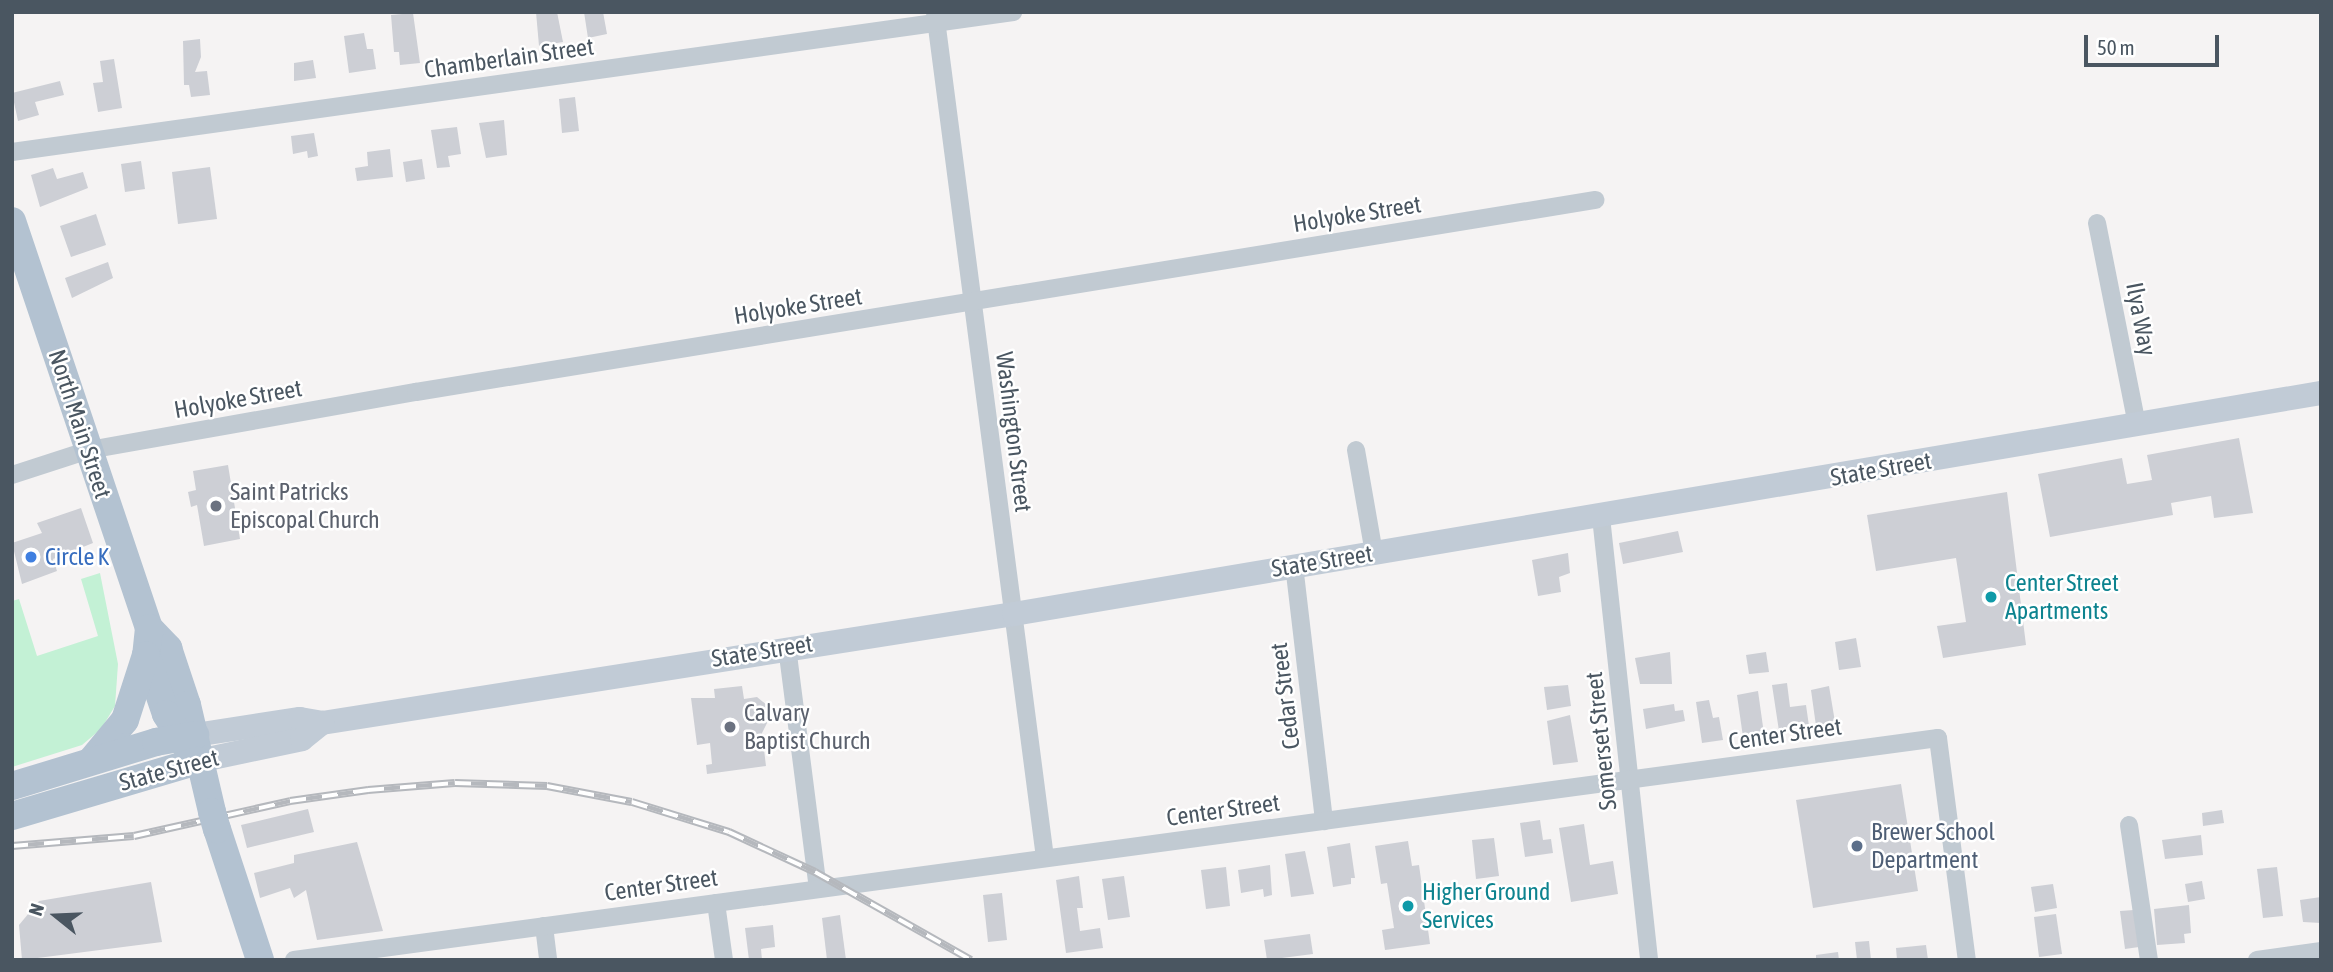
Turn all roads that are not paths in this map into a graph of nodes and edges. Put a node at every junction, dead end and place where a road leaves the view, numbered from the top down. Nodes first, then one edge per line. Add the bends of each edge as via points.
1 (1013, 12) edge
2 (936, 18) edge
3 (12, 152) edge
4 (1595, 200) dead end
5 (12, 221) edge
6 (2097, 223) dead end
7 (973, 303) junction
8 (2321, 393) edge
9 (2137, 425) junction
10 (89, 450) junction
11 (1356, 450) dead end
12 (12, 475) edge
13 (1601, 517) junction
14 (1374, 553) junction
15 (1294, 565) junction
16 (1013, 614) junction
17 (147, 641) junction
18 (787, 647) junction
19 (190, 745) junction
20 (89, 763) junction
21 (1630, 779) junction
22 (12, 786) edge
23 (12, 816) edge
24 (1324, 821) junction
25 (2129, 825) dead end
26 (1045, 858) junction
27 (818, 889) junction
28 (236, 897) junction
29 (716, 903) junction
30 (544, 926) junction
31 (2321, 951) edge
32 (241, 960) edge
33 (260, 960) edge
34 (294, 960) edge
35 (548, 960) edge
36 (723, 960) edge
37 (1649, 960) edge
38 (1967, 960) edge
39 (2149, 960) edge
40 (2257, 960) edge

1 - 2 street, Chamberlain Street
2 - 3 street, Chamberlain Street
2 - 7 street, Washington Street
4 - 7 street, Holyoke Street
5 - 10 main road, North Main Street
6 - 9 street, Ilya Way
7 - 10 street, Holyoke Street via 416,392
7 - 16 street, Washington Street
8 - 9 main road, State Street
9 - 13 main road, State Street
10 - 12 street, Holyoke Street
10 - 17 main road, North Main Street
11 - 14 street
13 - 14 main road, State Street
13 - 21 street, Somerset Street
14 - 15 main road, State Street
15 - 16 main road, State Street
15 - 24 street, Cedar Street
16 - 18 main road, State Street
16 - 26 street, Washington Street
17 - 19 main road, North Main Street
17 - 20 main road via 125,720
18 - 19 main road, State Street via 322,723 302,739
18 - 27 street
19 - 20 main road, State Street
19 - 23 main road, State Street
19 - 28 main road, North Main Street
20 - 22 main road, State Street
21 - 24 street, Center Street
21 - 37 street, Somerset Street
21 - 38 street, Center Street via 1938,738
24 - 26 street, Center Street
25 - 39 street
26 - 27 street, Center Street
27 - 29 street, Center Street
28 - 32 main road, North Main Street via 234,930
28 - 33 main road, North Main Street
29 - 30 street, Center Street
29 - 36 street
30 - 34 street, Center Street
30 - 35 street
31 - 40 street

